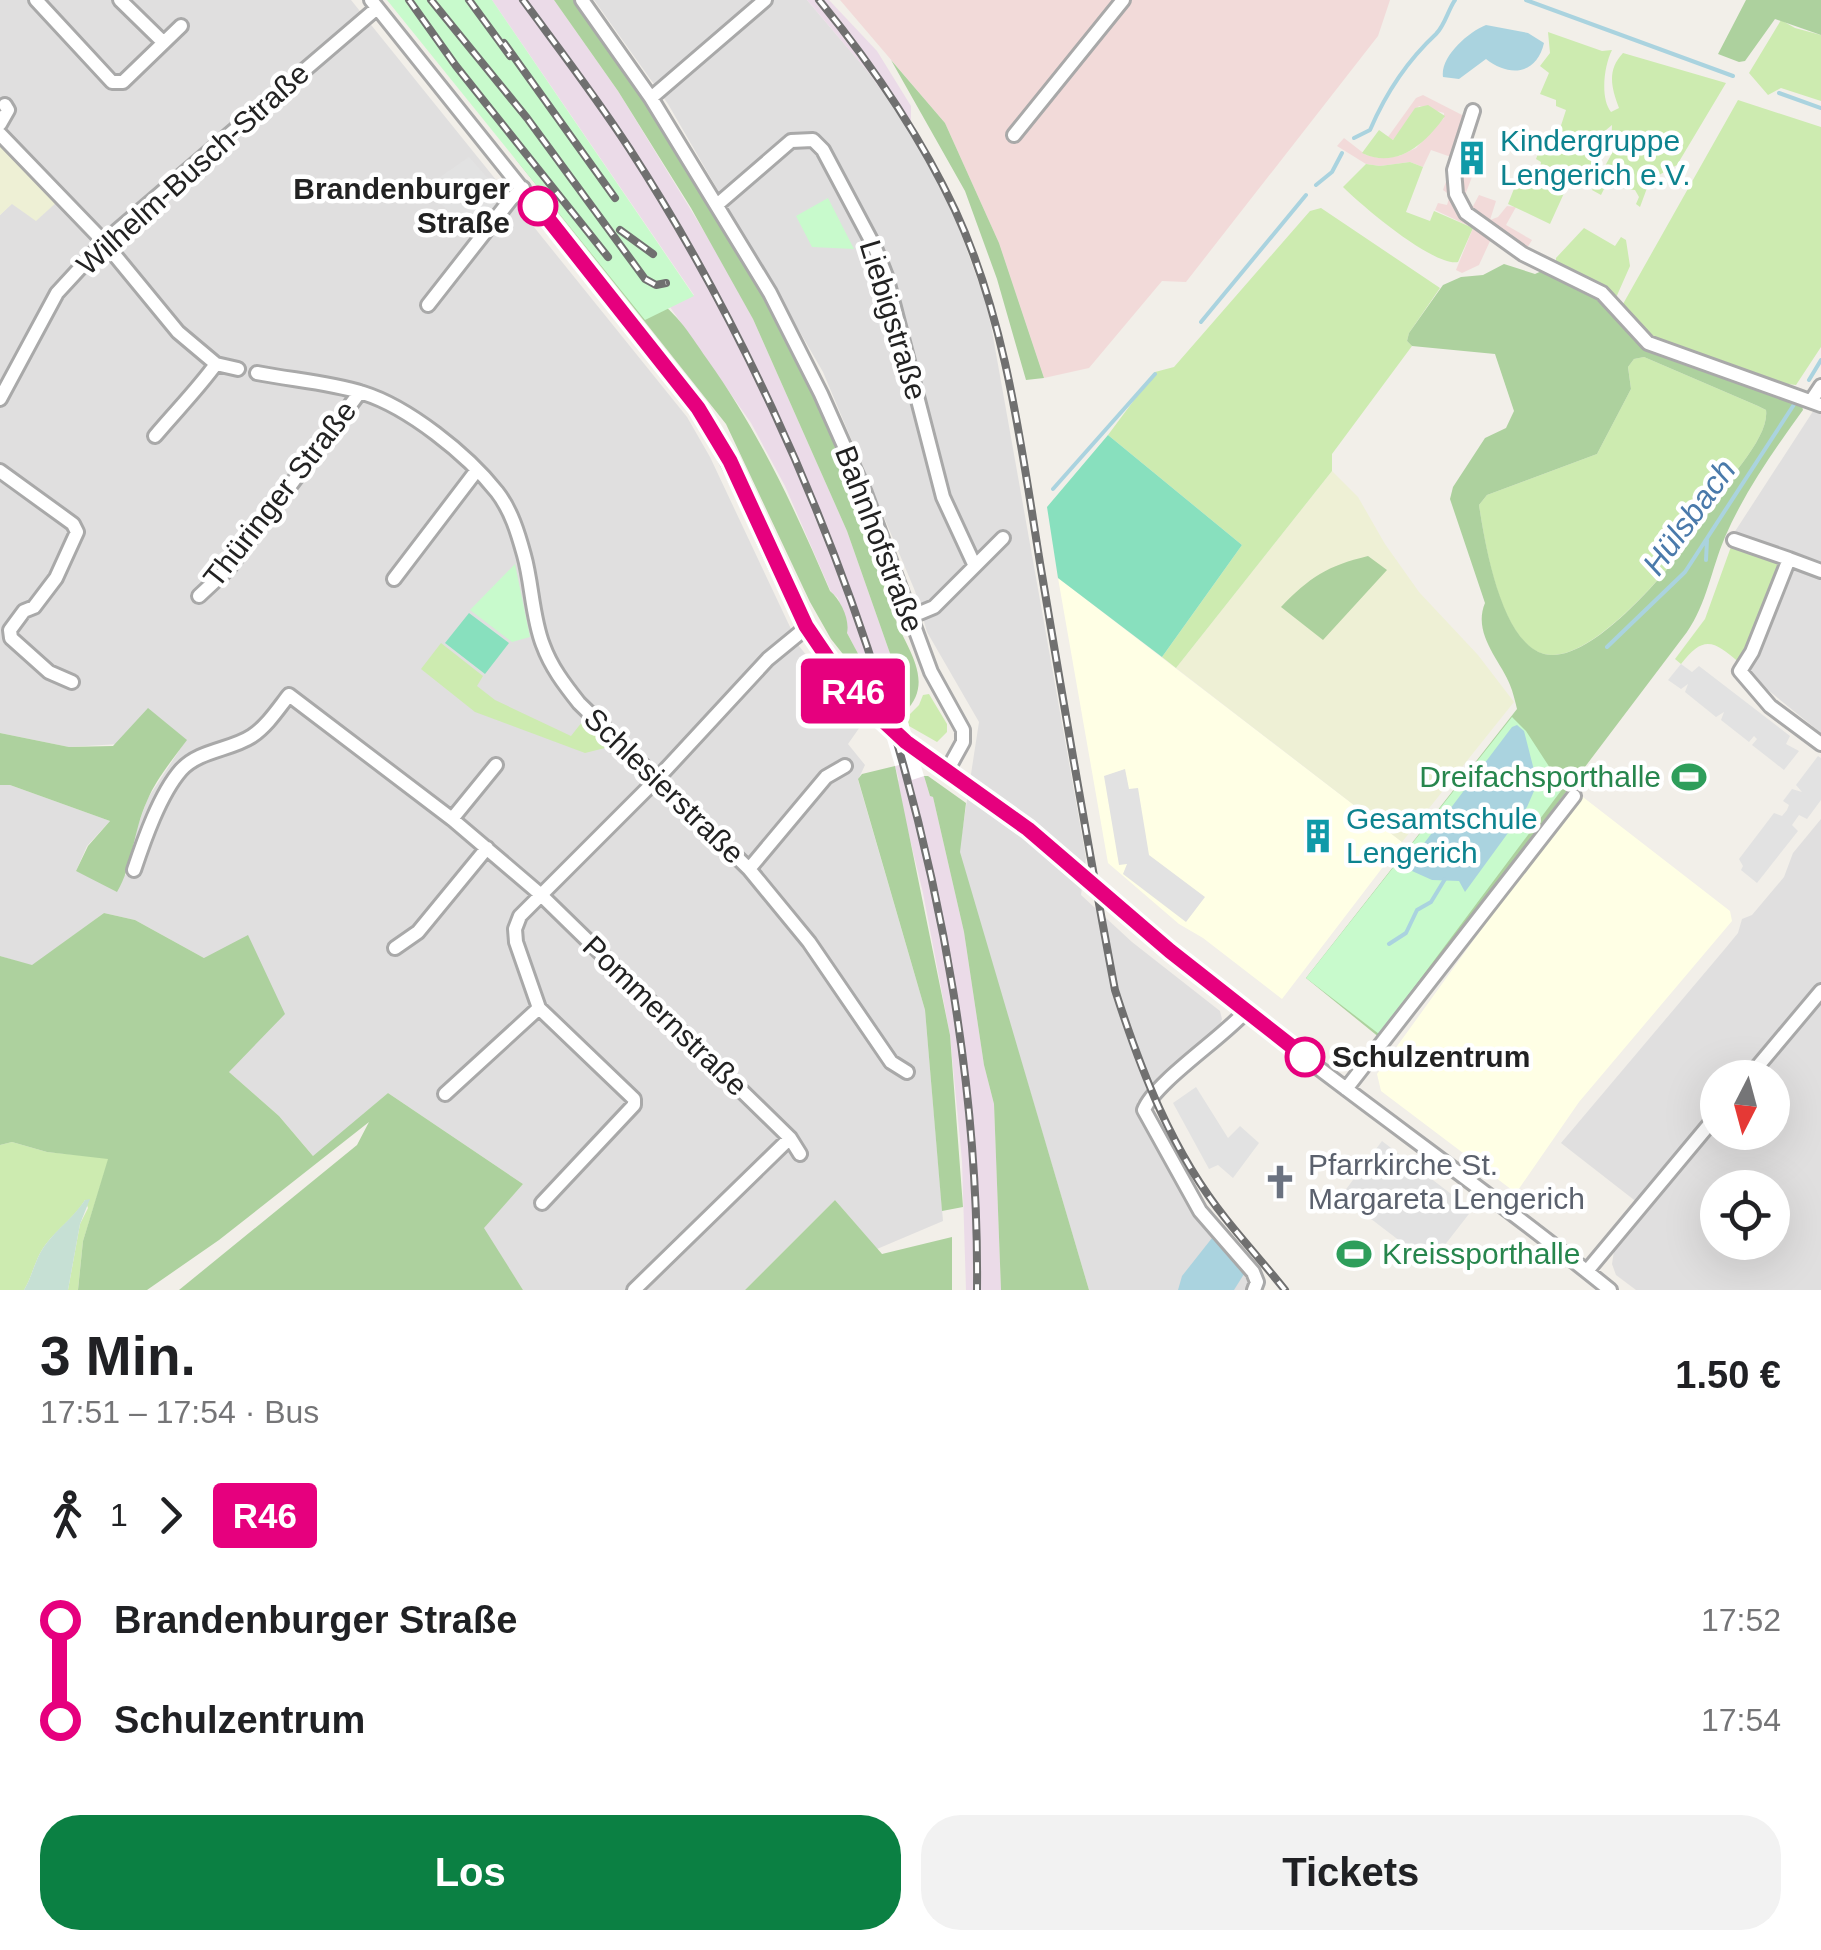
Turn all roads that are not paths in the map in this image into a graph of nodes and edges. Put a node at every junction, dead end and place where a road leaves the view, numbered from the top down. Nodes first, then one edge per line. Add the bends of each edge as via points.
1 (36, 0) edge
2 (120, 0) edge
3 (582, 0) edge
4 (764, 0) edge
5 (1123, 0) edge
6 (374, 4) edge
7 (181, 26) dead end
8 (163, 42) junction
9 (651, 98) junction
10 (5, 105) dead end
11 (1473, 111) dead end
12 (0, 124) edge
13 (0, 134) edge
14 (1014, 135) dead end
15 (523, 188) junction
16 (718, 204) junction
17 (104, 242) junction
18 (428, 305) dead end
19 (216, 364) junction
20 (238, 369) dead end
21 (257, 373) dead end
22 (1821, 386) edge
23 (360, 392) junction
24 (0, 399) edge
25 (1816, 403) edge
26 (155, 436) dead end
27 (477, 470) junction
28 (0, 472) edge
29 (1004, 538) dead end
30 (1734, 540) dead end
31 (1789, 559) junction
32 (974, 564) junction
33 (1821, 571) edge
34 (394, 579) dead end
35 (200, 596) dead end
36 (910, 617) junction
37 (806, 626) junction
38 (72, 682) dead end
39 (1821, 744) edge
40 (496, 764) dead end
41 (845, 766) dead end
42 (947, 771) junction
43 (657, 779) junction
44 (1574, 796) dead end
45 (452, 819) junction
46 (486, 848) junction
47 (749, 869) junction
48 (134, 870) dead end
49 (540, 894) junction
50 (395, 948) dead end
51 (1821, 991) edge
52 (539, 1008) junction
53 (1245, 1012) junction
54 (1763, 1060) edge
55 (907, 1072) dead end
56 (1346, 1089) junction
57 (445, 1094) dead end
58 (1700, 1136) edge
59 (790, 1138) junction
60 (800, 1154) dead end
61 (542, 1203) dead end
62 (1587, 1271) junction
63 (634, 1290) edge
64 (1254, 1290) edge
65 (1610, 1290) edge

1 - 8 street via 112,82 123,82
2 - 8 street
3 - 9 street, Bahnhofstraße
4 - 9 street
5 - 14 street
6 - 15 street
6 - 17 street, Wilhelm-Busch-Straße
7 - 8 street
9 - 16 street, Bahnhofstraße
10 - 12 street
11 - 25 street via 1454,170 1466,213 1523,254 1602,293 1648,343
13 - 17 street
15 - 18 street
15 - 37 street via 698,408 730,461
16 - 32 street, Liebigstraße via 790,141 813,140 822,150 886,276 943,496
16 - 36 street, Bahnhofstraße via 821,394
17 - 19 street via 178,332
17 - 24 street, Wilhelm-Busch-Straße via 57,293
19 - 20 street
19 - 26 street
21 - 23 street, Schlesierstraße
22 - 25 street
23 - 27 street, Schlesierstraße via 410,416
23 - 35 street, Thüringer Straße
27 - 34 street
27 - 43 street, Schlesierstraße via 513,520 541,642 557,675
28 - 38 street via 77,532 56,578 10,630 49,672
29 - 32 street
30 - 31 street
31 - 33 street
31 - 39 street via 1740,670 1770,706
32 - 36 street via 934,607
36 - 42 street, Bahnhofstraße via 963,730
37 - 42 street via 863,702
37 - 43 street
40 - 45 street
41 - 47 street via 826,777
42 - 53 street via 1028,829
43 - 47 street, Schlesierstraße
43 - 49 street
44 - 56 street
45 - 46 street, Pommernstraße
45 - 48 street, Pommernstraße via 289,695 249,739 181,770
46 - 49 street, Pommernstraße
46 - 50 street via 418,932
47 - 55 street, Schlesierstraße via 809,942 891,1062
49 - 52 street via 515,929
49 - 59 street, Pommernstraße
51 - 54 street
52 - 57 street
52 - 61 street via 634,1099
53 - 56 street
53 - 64 street via 1144,1110 1200,1211 1253,1272
56 - 62 street
58 - 62 street
59 - 60 street, Pommernstraße
59 - 63 street
62 - 65 street

